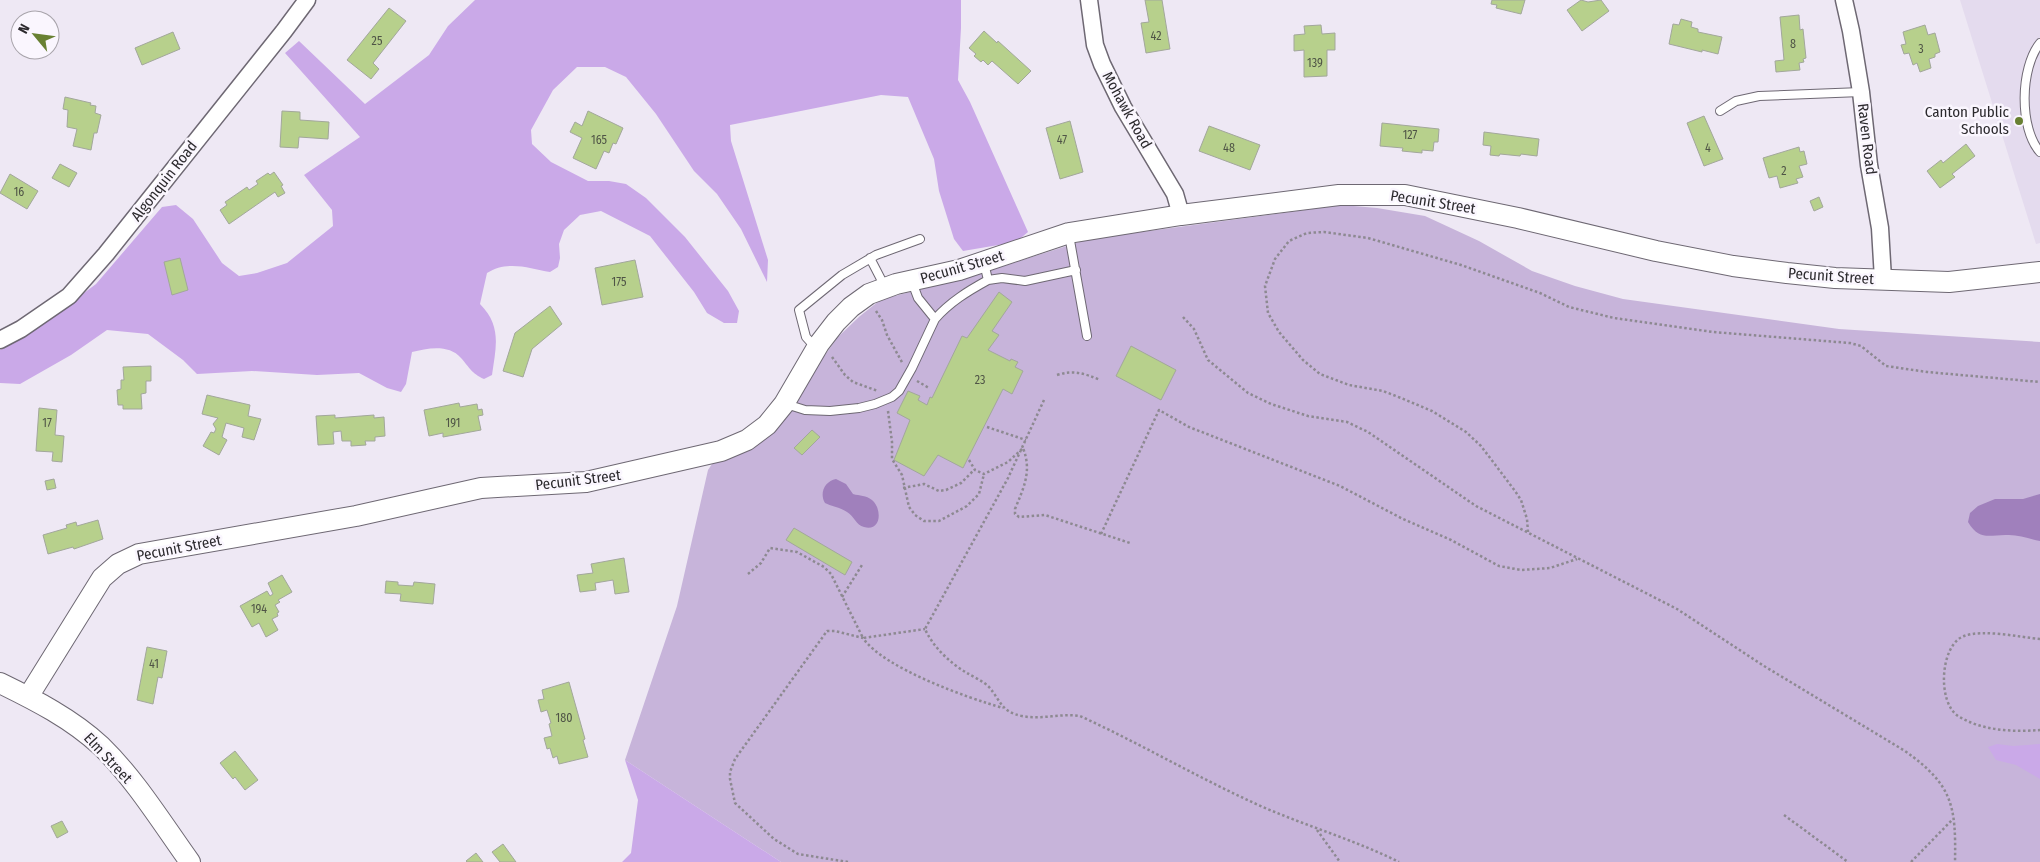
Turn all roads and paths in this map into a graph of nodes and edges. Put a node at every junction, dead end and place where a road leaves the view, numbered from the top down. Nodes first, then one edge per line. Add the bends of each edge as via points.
1 (307, 0) edge
2 (1089, 0) edge
3 (1844, 0) edge
4 (2040, 44) edge
5 (1861, 92) junction
6 (1720, 111) dead end
7 (2040, 152) edge
8 (1181, 215) junction
9 (1069, 233) junction
10 (920, 239) dead end
11 (870, 258) junction
12 (1076, 270) junction
13 (986, 271) junction
14 (2040, 272) edge
15 (1883, 279) junction
16 (912, 281) junction
17 (877, 291) junction
18 (1183, 317) dead end
19 (935, 319) junction
20 (1087, 336) dead end
21 (0, 340) edge
22 (818, 346) junction
23 (909, 374) junction
24 (1057, 376) dead end
25 (1100, 380) dead end
26 (2040, 382) edge
27 (929, 388) dead end
28 (1044, 400) dead end
29 (885, 401) junction
30 (784, 404) junction
31 (987, 427) dead end
32 (1027, 440) junction
33 (1023, 448) junction
34 (969, 460) dead end
35 (974, 470) junction
36 (984, 474) junction
37 (904, 487) junction
38 (1528, 532) junction
39 (1100, 534) junction
40 (1130, 543) dead end
41 (1577, 559) junction
42 (862, 565) dead end
43 (748, 574) dead end
44 (842, 597) junction
45 (925, 629) junction
46 (863, 638) junction
47 (2040, 639) edge
48 (0, 683) edge
49 (28, 696) junction
50 (1005, 709) junction
51 (2040, 730) edge
52 (1784, 815) dead end
53 (1954, 818) junction
54 (1317, 830) junction
55 (190, 862) edge
56 (848, 862) edge
57 (1340, 862) edge
58 (1399, 862) edge
59 (1848, 862) edge
60 (1911, 862) edge
61 (1956, 862) edge

1 - 21 street, Algonquin Road via 69,296 22,329
2 - 8 street, Mohawk Road via 1095,45 1102,64 1123,108 1176,194
3 - 5 street, Raven Road
4 - 7 lane via 2028,69 2025,106 2028,131
5 - 6 lane via 1759,96 1736,100
5 - 15 street, Raven Road via 1880,228
8 - 9 street, Pecunit Street
8 - 15 street, Pecunit Street via 1339,195 1404,195 1733,266 1835,278
9 - 12 lane
9 - 13 street, Pecunit Street
10 - 11 lane
11 - 17 lane
11 - 22 lane via 842,275 799,310 806,337
12 - 13 lane via 1025,281 1002,278
12 - 20 lane
13 - 16 street, Pecunit Street
13 - 19 lane
14 - 15 street, Pecunit Street via 1949,282
16 - 17 street, Pecunit Street
16 - 19 lane via 918,298
17 - 22 street, Pecunit Street via 842,315
17 - 23 path via 869,305 881,317
18 - 38 path via 1194,329 1208,360 1248,393 1308,416 1347,422 1362,429 1460,497
19 - 23 lane
22 - 29 path via 830,354 853,382 876,390
22 - 30 street, Pecunit Street
23 - 27 path
23 - 29 lane via 899,391
24 - 25 path via 1081,372
26 - 38 path via 1886,366 1861,346 1850,343 1702,330 1605,316 1569,307 1540,293 1419,251 1359,236 1307,233 1290,241 1275,259 1265,286 1268,313 1279,332 1320,374 1401,398 1432,411 1466,432 1481,446 1518,496 1527,519
28 - 32 path
29 - 30 lane via 847,410 817,412
29 - 37 path via 892,459
30 - 49 street, Pecunit Street via 767,425 738,445 630,473 586,482 481,488 356,516 140,554 118,564 102,578
31 - 32 path
32 - 33 path
33 - 36 path via 1008,462
33 - 39 path via 1028,461 1027,476 1015,514 1019,517 1045,515
33 - 45 path
34 - 35 path
35 - 36 path
35 - 37 path via 961,483 939,492 924,484
36 - 37 path via 979,494 973,502 939,521 924,521 912,513
38 - 41 path
39 - 40 path
39 - 41 path via 1159,410 1189,427 1340,486 1499,566 1521,570 1550,568
41 - 53 path via 1677,609 1905,751 1925,766 1945,788
42 - 44 path
43 - 44 path via 761,563 770,548 797,552 824,567
44 - 46 path
45 - 46 path
45 - 50 path via 941,652 989,687
46 - 50 path via 870,647 905,669 957,693
46 - 56 path via 830,630 825,633 735,759 730,772 735,803 774,840 798,854
47 - 51 path via 1994,634 1966,635 1951,647 1945,674 1947,702 1959,716 1990,728
48 - 49 street, Elm Street
49 - 55 street, Elm Street via 80,728 112,758
50 - 54 path via 1023,716 1080,716 1253,802
52 - 59 path
53 - 60 path
53 - 61 path
54 - 57 path
54 - 58 path

